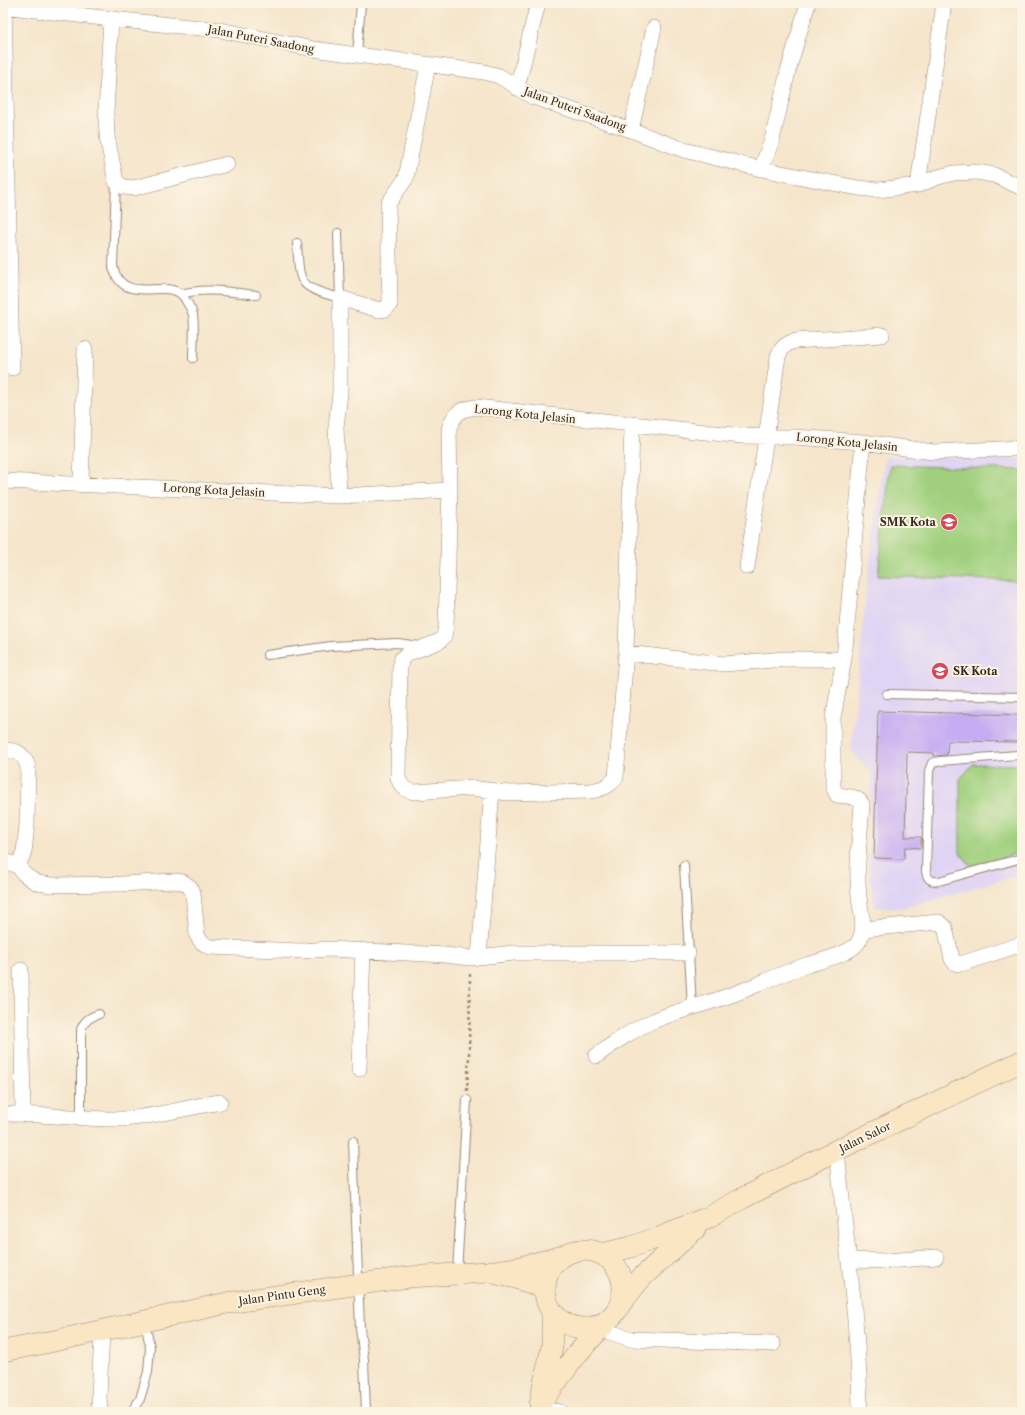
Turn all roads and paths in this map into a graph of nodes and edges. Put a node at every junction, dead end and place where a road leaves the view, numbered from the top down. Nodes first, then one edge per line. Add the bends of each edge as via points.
1 (362, 3) edge
2 (538, 3) edge
3 (808, 3) edge
4 (944, 3) edge
5 (4, 6) edge
6 (62, 8) edge
7 (112, 19) junction
8 (654, 28) dead end
9 (357, 55) junction
10 (428, 65) junction
11 (516, 88) junction
12 (631, 130) junction
13 (227, 164) dead end
14 (761, 168) junction
15 (116, 182) junction
16 (918, 185) junction
17 (1022, 188) edge
18 (338, 233) dead end
19 (297, 243) dead end
20 (181, 294) junction
21 (256, 295) dead end
22 (340, 298) junction
23 (882, 335) dead end
24 (86, 349) dead end
25 (193, 358) dead end
26 (12, 368) dead end
27 (632, 425) junction
28 (766, 436) junction
29 (863, 442) junction
30 (1022, 448) edge
31 (3, 481) edge
32 (81, 484) junction
33 (450, 490) junction
34 (339, 496) junction
35 (747, 567) dead end
36 (426, 647) junction
37 (626, 653) junction
38 (267, 655) dead end
39 (844, 659) junction
40 (887, 694) dead end
41 (1022, 697) edge
42 (3, 751) edge
43 (1017, 755) dead end
44 (492, 790) junction
45 (1022, 858) edge
46 (3, 860) edge
47 (684, 865) dead end
48 (18, 866) junction
49 (864, 929) junction
50 (1022, 944) edge
51 (363, 950) junction
52 (688, 953) junction
53 (474, 957) junction
54 (22, 970) dead end
55 (692, 1007) junction
56 (99, 1014) dead end
57 (596, 1056) dead end
58 (1022, 1061) edge
59 (359, 1069) dead end
60 (466, 1100) joint
61 (220, 1102) dead end
62 (3, 1114) edge
63 (23, 1114) junction
64 (81, 1119) junction
65 (353, 1141) dead end
66 (838, 1150) junction
67 (709, 1217) junction
68 (602, 1254) junction
69 (564, 1256) junction
70 (936, 1257) dead end
71 (849, 1260) junction
72 (487, 1272) junction
73 (457, 1274) junction
74 (358, 1284) junction
75 (545, 1288) junction
76 (622, 1302) junction
77 (552, 1312) junction
78 (145, 1321) junction
79 (604, 1325) junction
80 (102, 1331) junction
81 (773, 1344) dead end
82 (3, 1351) edge
83 (538, 1408) edge
84 (100, 1412) edge
85 (131, 1412) edge
86 (366, 1412) edge
87 (560, 1412) edge
88 (860, 1412) edge

1 - 9 lane
2 - 11 street
3 - 14 street via 788,71 772,140
4 - 16 street
5 - 6 street, Jalan Puteri Saadong
5 - 26 street
6 - 7 street, Jalan Puteri Saadong
7 - 9 street, Jalan Puteri Saadong via 220,30
7 - 15 street via 106,112 107,136
8 - 12 street
9 - 10 street, Jalan Puteri Saadong
10 - 11 street, Jalan Puteri Saadong via 484,72 499,76
10 - 22 street via 406,178 388,204 390,304 386,309 379,310
11 - 12 street, Jalan Puteri Saadong via 533,97
12 - 14 street, Jalan Puteri Saadong via 684,150
13 - 15 street via 134,188 124,188
14 - 16 street, Jalan Puteri Saadong via 858,188 878,190
15 - 20 lane via 113,267 115,276 130,288 172,290
16 - 17 street, Jalan Puteri Saadong via 938,176 977,172 994,175
18 - 22 lane
19 - 22 lane via 300,278 316,291
20 - 21 lane via 215,290
20 - 25 lane via 193,315
22 - 34 street via 340,393 336,427
23 - 28 street via 796,341 782,348 778,356
24 - 32 street
27 - 28 street, Lorong Kota Jelasin
27 - 33 street, Lorong Kota Jelasin via 467,408 458,413 449,429
27 - 37 street
28 - 29 street, Lorong Kota Jelasin
28 - 35 street
29 - 30 street, Lorong Kota Jelasin via 933,452
29 - 39 street
31 - 32 street, Lorong Kota Jelasin
32 - 34 street, Lorong Kota Jelasin
33 - 34 street, Lorong Kota Jelasin
33 - 36 street via 446,626 440,641
36 - 38 lane via 398,643 338,646
36 - 44 street via 402,658 400,667 400,783 403,788 414,792 472,788
37 - 39 street via 724,664 786,659
37 - 44 street via 616,777 611,784 604,789 590,791 508,793
39 - 49 street via 833,718 833,787 837,795 856,799 862,804 858,890
40 - 41 lane
42 - 48 street via 21,753 28,767 27,825 24,852
43 - 45 lane via 932,763 929,771 926,871 930,880 939,882
44 - 53 street
46 - 48 street
47 - 52 lane
48 - 51 street via 31,879 51,885 182,882 190,887 193,893 199,940 211,947 300,951
49 - 50 street via 939,922 945,927 952,959 955,963 961,964
49 - 55 street via 860,941 851,950
51 - 53 street
51 - 59 street
52 - 53 street via 514,953
52 - 55 lane
53 - 60 path
54 - 63 street
55 - 57 street via 628,1034
56 - 64 lane via 84,1022 82,1029
58 - 66 main road, Jalan Salor
60 - 73 lane
61 - 64 street via 149,1116
62 - 63 street
63 - 64 street
65 - 74 lane
66 - 67 main road, Jalan Salor
66 - 71 street
67 - 68 main road, Jalan Salor via 660,1237
67 - 76 main road, Jalan Salor via 642,1277
68 - 69 main road via 576,1251
68 - 76 main road via 618,1269 624,1291
69 - 72 main road, Jalan Pintu Geng via 517,1268
69 - 75 main road via 554,1264
70 - 71 street via 887,1261
71 - 88 street via 860,1377
72 - 73 main road, Jalan Pintu Geng
72 - 75 main road
73 - 74 main road, Jalan Pintu Geng
74 - 78 main road, Jalan Pintu Geng via 227,1303
74 - 86 lane
75 - 77 main road via 546,1301
76 - 79 main road via 616,1313
77 - 79 main road via 572,1327 584,1329
77 - 83 main road via 552,1347
78 - 80 main road, Jalan Pintu Geng
78 - 85 lane via 150,1347 148,1372 140,1399
79 - 81 street via 631,1339
79 - 83 main road via 577,1354
80 - 82 main road, Jalan Pintu Geng
80 - 84 street
83 - 87 street

